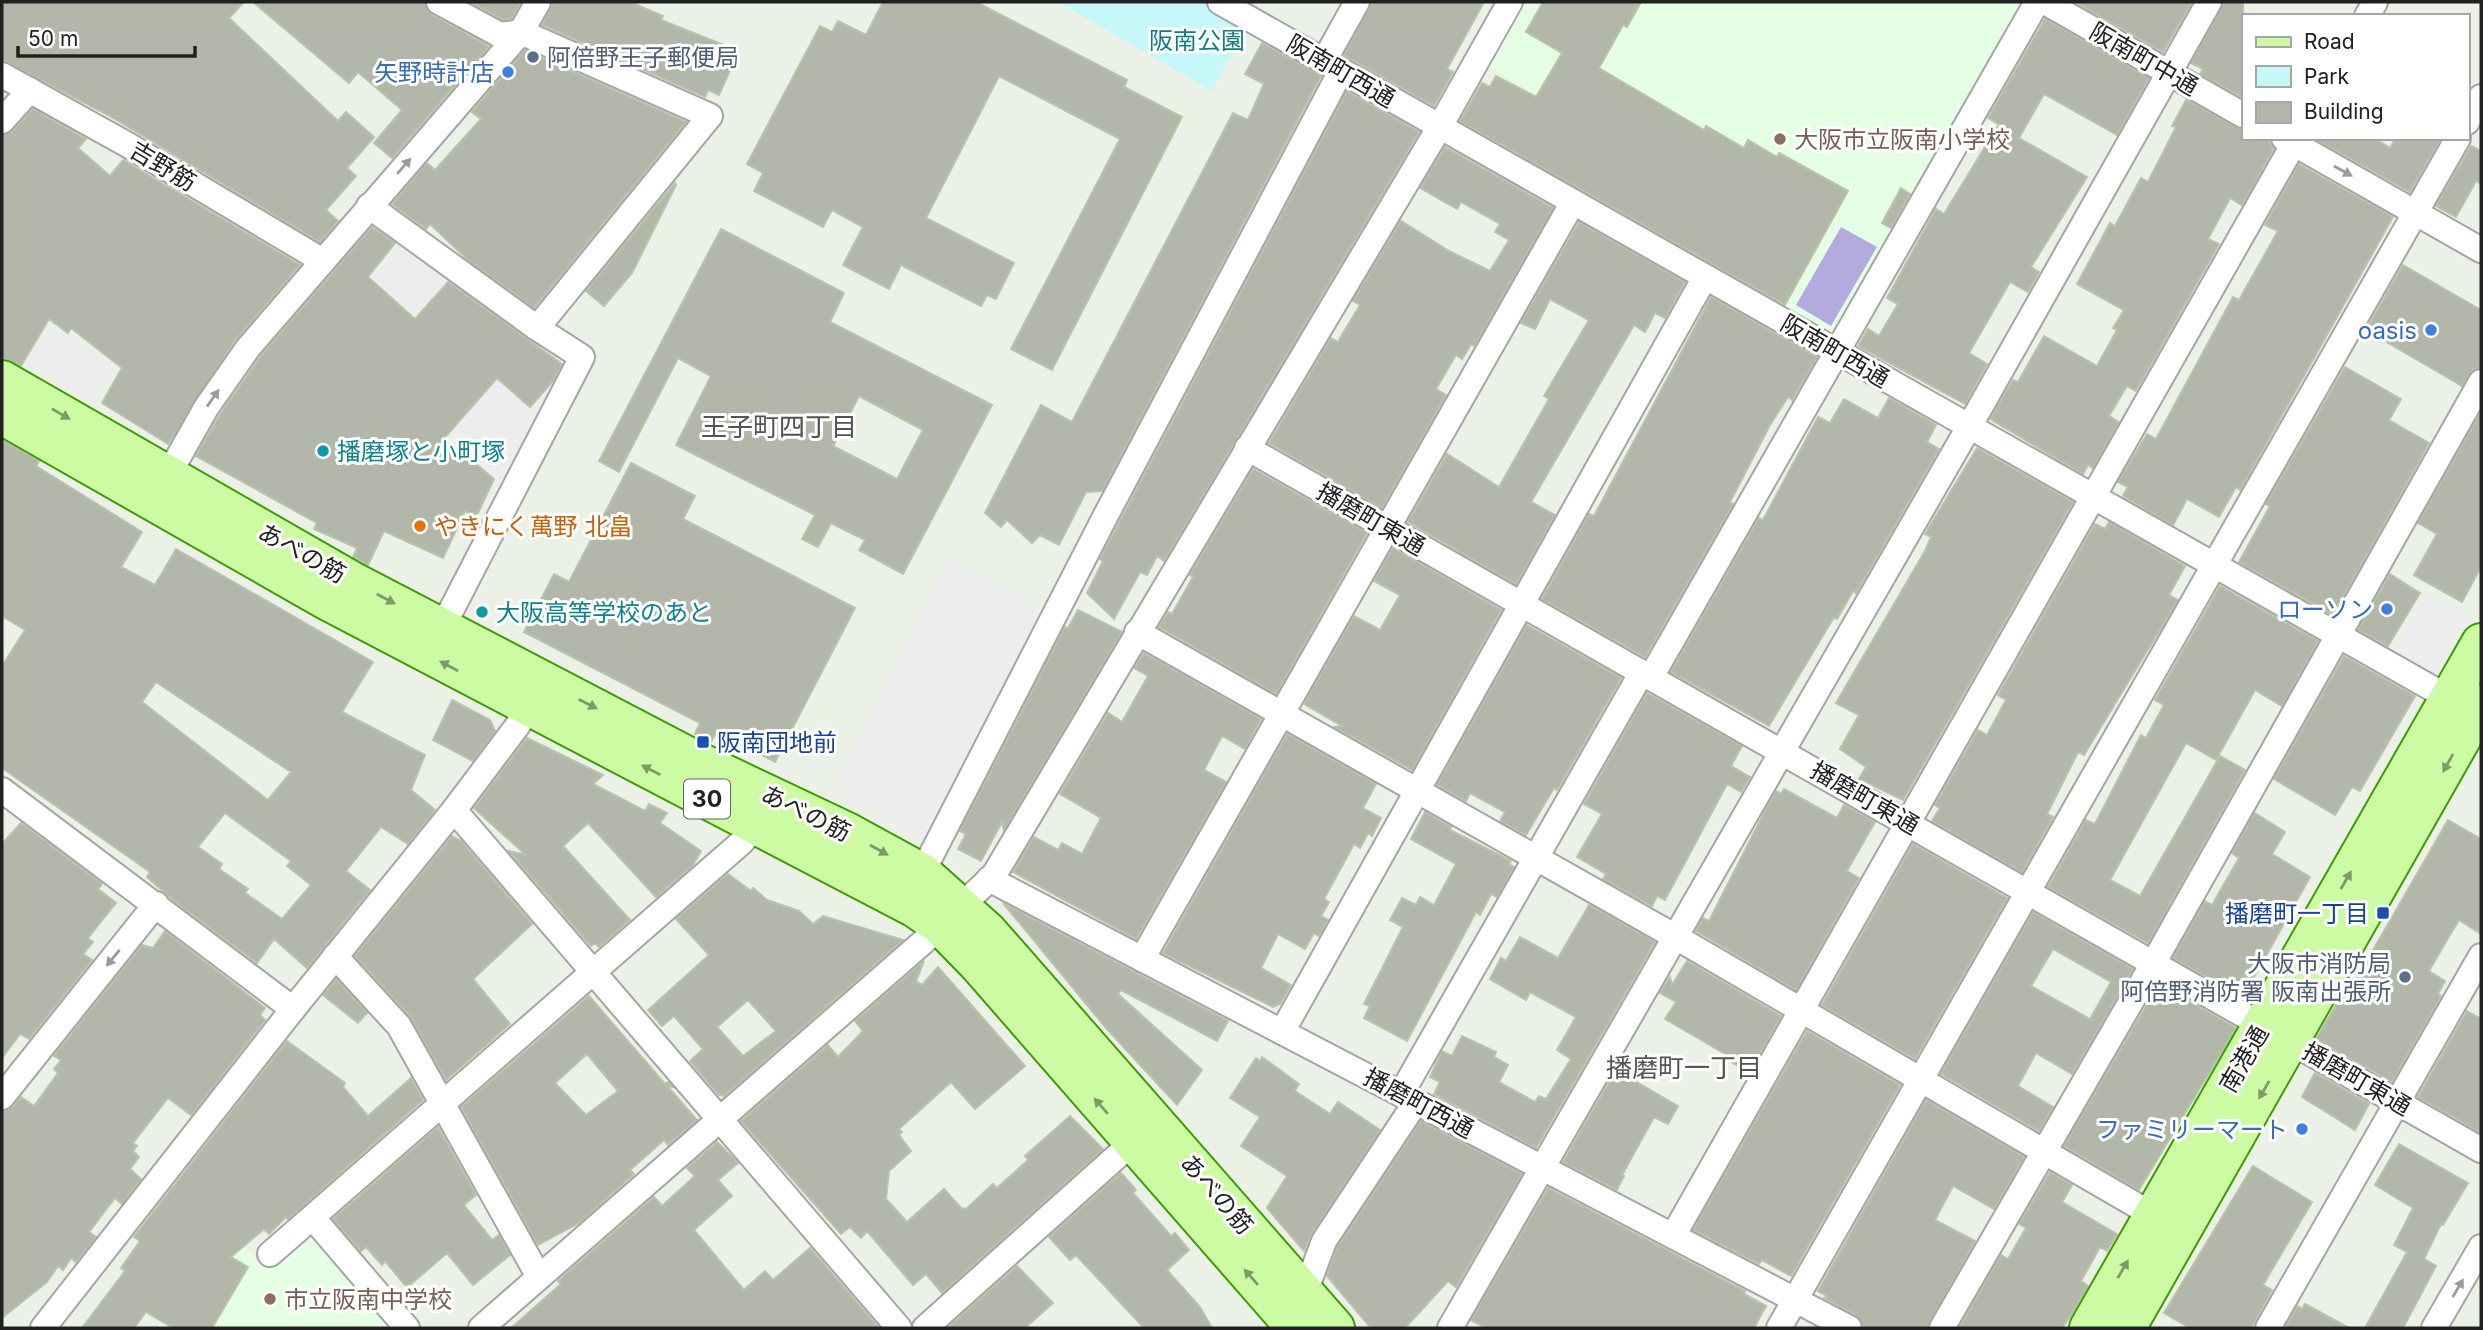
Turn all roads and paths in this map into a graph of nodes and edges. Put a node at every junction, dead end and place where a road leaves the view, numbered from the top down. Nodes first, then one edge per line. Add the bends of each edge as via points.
1 (439, 2) edge
2 (538, 2) edge
3 (1220, 2) edge
4 (1357, 2) edge
5 (1510, 2) edge
6 (2037, 2) edge
7 (2045, 2) edge
8 (2209, 2) edge
9 (510, 33) junction
10 (1332, 66) junction
11 (2168, 72) junction
12 (2, 75) edge
13 (30, 90) junction
14 (2481, 97) edge
15 (2242, 114) edge
16 (2469, 118) edge
17 (2, 121) edge
18 (1439, 128) junction
19 (2292, 140) edge
20 (2457, 140) edge
21 (1573, 202) junction
22 (369, 206) junction
23 (2416, 212) junction
24 (2481, 250) edge
25 (323, 261) junction
26 (1705, 277) junction
27 (537, 328) junction
28 (1837, 352) junction
29 (2, 380) edge
30 (2481, 382) edge
31 (2, 415) edge
32 (1969, 427) junction
33 (1247, 448) junction
34 (166, 479) junction
35 (2094, 496) junction
36 (1387, 528) junction
37 (2215, 564) junction
38 (1522, 604) junction
39 (442, 628) junction
40 (1138, 632) junction
41 (2337, 635) junction
42 (2481, 643) edge
43 (1647, 675) junction
44 (535, 694) junction
45 (2472, 707) edge
46 (1282, 714) junction
47 (1782, 751) junction
48 (1416, 792) junction
49 (6, 803) edge
50 (454, 810) junction
51 (1908, 822) junction
52 (756, 824) junction
53 (1535, 860) junction
54 (922, 873) junction
55 (989, 879) junction
56 (2029, 891) junction
57 (156, 904) junction
58 (951, 916) junction
59 (1674, 936) junction
60 (335, 956) junction
61 (2481, 956) edge
62 (1142, 959) junction
63 (2154, 962) junction
64 (594, 971) junction
65 (293, 1009) junction
66 (1801, 1011) junction
67 (1282, 1032) junction
68 (2277, 1034) junction
69 (1921, 1080) junction
70 (2, 1097) edge
71 (1409, 1098) junction
72 (2396, 1102) junction
73 (442, 1106) junction
74 (719, 1119) junction
75 (1133, 1142) junction
76 (2043, 1150) junction
77 (2481, 1150) edge
78 (1541, 1167) junction
79 (2153, 1215) junction
80 (313, 1218) junction
81 (1673, 1236) junction
82 (2481, 1247) edge
83 (271, 1254) dead end
84 (539, 1277) junction
85 (1795, 1300) junction
86 (1293, 1318) edge
87 (43, 1328) edge
88 (407, 1328) edge
89 (481, 1328) edge
90 (899, 1328) edge
91 (925, 1328) edge
92 (1335, 1328) edge
93 (1450, 1328) edge
94 (1779, 1328) edge
95 (1849, 1328) edge
96 (1942, 1328) edge
97 (2089, 1328) edge
98 (2126, 1328) edge
99 (2268, 1328) edge
100 (2434, 1328) edge

1 - 9 street
2 - 9 street
3 - 10 street, 阪南町西通
4 - 10 street
5 - 18 street
6 - 28 street
7 - 11 street, 阪南町中通
8 - 11 street
22 -> 9 street
9 - 27 street via 710,116
10 - 18 street, 阪南町西通
10 - 54 street
11 - 15 street, 阪南町中通
11 - 32 street
12 - 13 street, 吉野筋
13 - 17 street
13 - 25 street, 吉野筋
14 - 16 street
18 - 21 street, 阪南町西通
18 - 33 street
19 -> 23 street
19 - 35 street
20 - 23 street
21 - 26 street, 阪南町西通
21 - 36 street
22 - 25 street
22 - 27 street
23 - 24 street
23 - 37 street
34 -> 25 street via 248,348
26 - 28 street, 阪南町西通
26 - 38 street
27 - 39 street via 582,357
28 - 32 street, 阪南町西通
28 - 43 street
29 -> 34 main road, あべの筋 / 30
30 - 41 street
31 - 34 main road, あべの筋 / 30
32 - 35 street, 阪南町西通
32 - 47 street
33 - 36 street, 播磨町東通
33 - 40 street
34 -> 39 main road, あべの筋 / 30
44 -> 34 main road, あべの筋 / 30 via 328,601
35 - 37 street, 阪南町西通
35 - 51 street
36 - 38 street, 播磨町東通
36 - 46 street
37 - 41 street, 阪南町西通
37 - 56 street
38 - 43 street, 播磨町東通
38 - 48 street
39 - 44 main road, あべの筋 / 30
40 - 46 street
40 - 55 street
41 - 45 street, 阪南町西通
41 - 63 street
42 - 45 main road, 南港通
43 - 47 street, 播磨町東通
43 - 53 street
44 - 50 street
52 -> 44 main road, あべの筋 / 30
44 -> 54 main road, あべの筋 / 30 via 693,759
45 - 68 main road, 南港通
46 - 48 street
46 - 62 street
47 - 51 street, 播磨町東通
47 - 59 street
48 - 53 street
48 - 67 street
49 - 57 street
50 - 60 street
50 - 64 street
51 - 56 street, 播磨町東通
51 - 66 street
52 - 58 main road, あべの筋 / 30 via 907,902
52 - 64 street via 742,842
53 - 59 street
53 - 71 street
54 - 58 main road, あべの筋 / 30
55 - 58 street
55 - 62 street, 播磨町西通
56 - 63 street, 播磨町東通
56 - 69 street
57 - 65 street
57 -> 70 street
58 - 74 street
75 -> 58 main road, あべの筋 / 30 via 978,964
58 - 86 main road, あべの筋 / 30 via 988,932
59 - 66 street
59 - 78 street
60 - 65 street
60 - 73 street via 399,1026
61 - 72 street
62 - 67 street, 播磨町西通
63 - 68 street, 播磨町東通
63 - 76 street
64 - 73 street
64 - 74 street
65 - 87 street
66 - 69 street
66 - 81 street
67 - 71 street, 播磨町西通
68 - 72 street, 播磨町東通
68 - 79 main road, 南港通
68 -> 98 main road, 南港通
69 - 76 street
69 - 85 street
71 - 78 street, 播磨町西通
71 - 86 street via 1324,1241
72 - 77 street, 播磨町東通
72 - 99 street
73 - 80 street
73 - 84 street
74 - 84 street
74 - 90 street
86 -> 75 main road, あべの筋 / 30
75 - 91 street
76 - 79 street
76 - 96 street
78 - 81 street, 播磨町西通
78 - 93 street
97 -> 79 main road, 南港通
80 - 83 street
80 - 88 street
81 - 85 street, 播磨町西通
100 -> 82 street
84 - 89 street
85 - 94 street
85 - 95 street, 播磨町西通
86 - 92 main road, あべの筋 / 30

